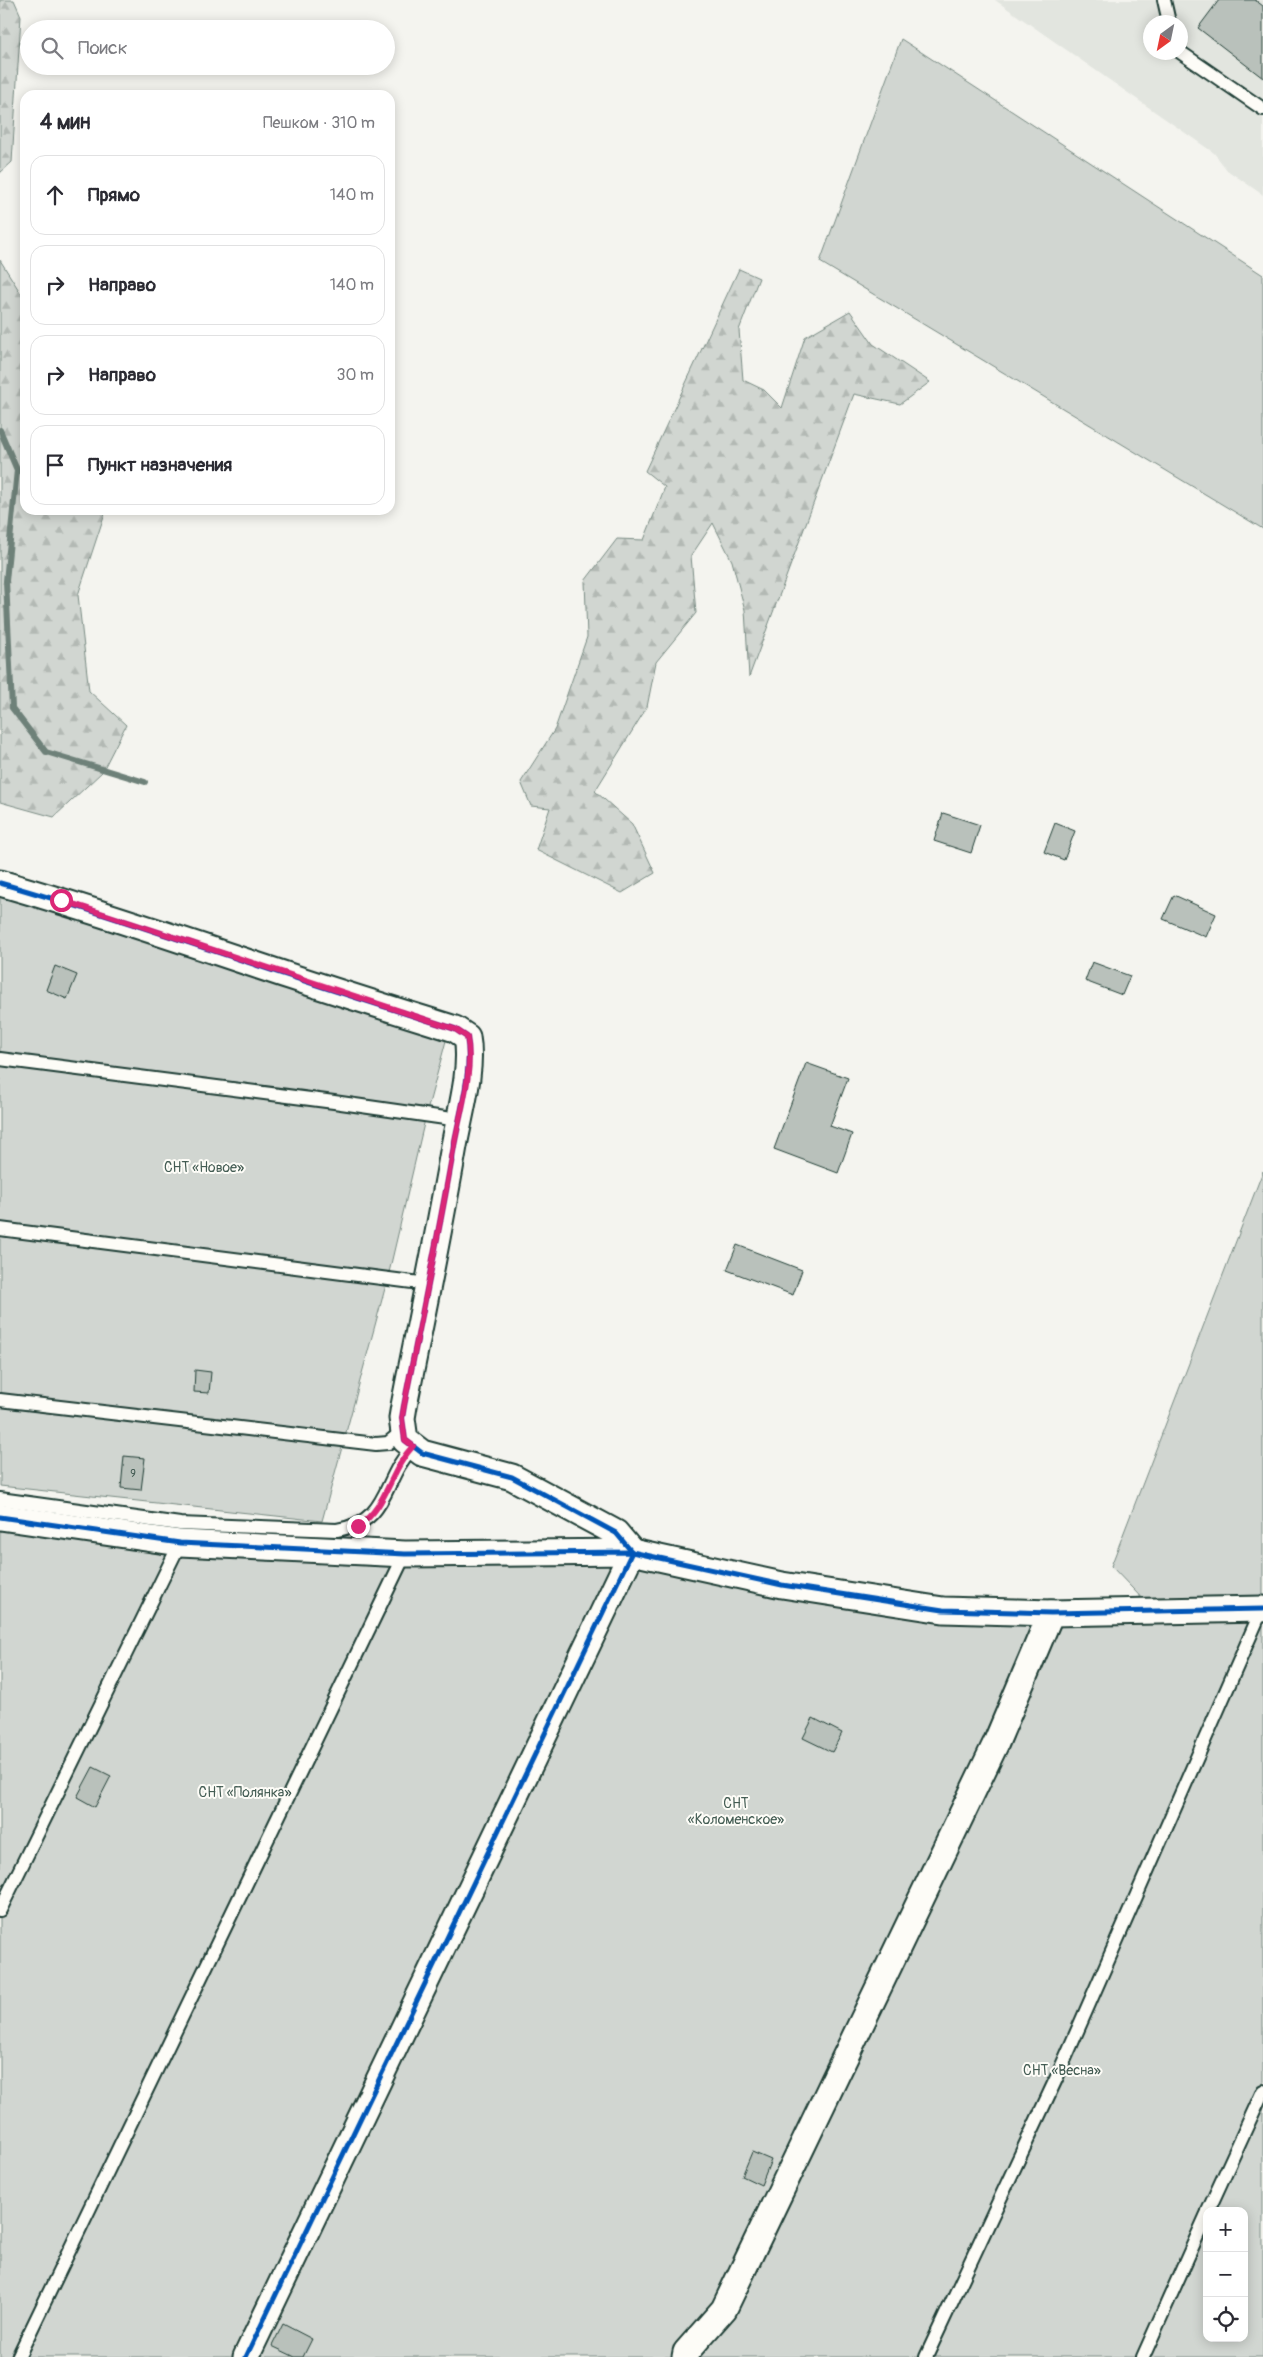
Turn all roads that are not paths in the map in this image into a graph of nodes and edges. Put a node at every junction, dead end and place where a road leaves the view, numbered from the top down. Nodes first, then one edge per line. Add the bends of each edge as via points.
1 (1164, 0) edge
2 (1167, 15) edge
3 (1188, 57) edge
4 (1263, 109) edge
5 (0, 883) edge
6 (0, 1059) edge
7 (459, 1120) junction
8 (0, 1229) edge
9 (428, 1284) junction
10 (0, 1400) edge
11 (408, 1438) junction
12 (0, 1499) edge
13 (0, 1517) edge
14 (180, 1543) junction
15 (632, 1552) junction
16 (405, 1554) junction
17 (1262, 1609) edge
18 (1051, 1613) junction
19 (0, 1910) edge
20 (1263, 2091) edge
21 (1210, 2207) edge
22 (1203, 2223) edge
23 (18, 2357) edge
24 (246, 2357) edge
25 (685, 2357) edge
26 (926, 2357) edge
27 (1143, 2357) edge

1 - 2 lane
3 - 4 lane
5 - 7 street via 180,938 455,1029 467,1037 470,1052
6 - 7 lane
7 - 9 street
8 - 9 lane
9 - 11 street via 404,1406
10 - 11 lane via 376,1444
11 - 12 lane via 403,1457 375,1511 358,1526 337,1530 180,1524
11 - 15 street via 422,1453 512,1477 616,1534
13 - 14 street
14 - 16 street
14 - 19 lane
15 - 16 street
15 - 18 street via 782,1585 934,1608
15 - 24 street
16 - 23 lane
17 - 18 street
17 - 26 lane via 1057,2077
18 - 25 street via 996,1744 724,2309
20 - 21 lane
22 - 27 lane

